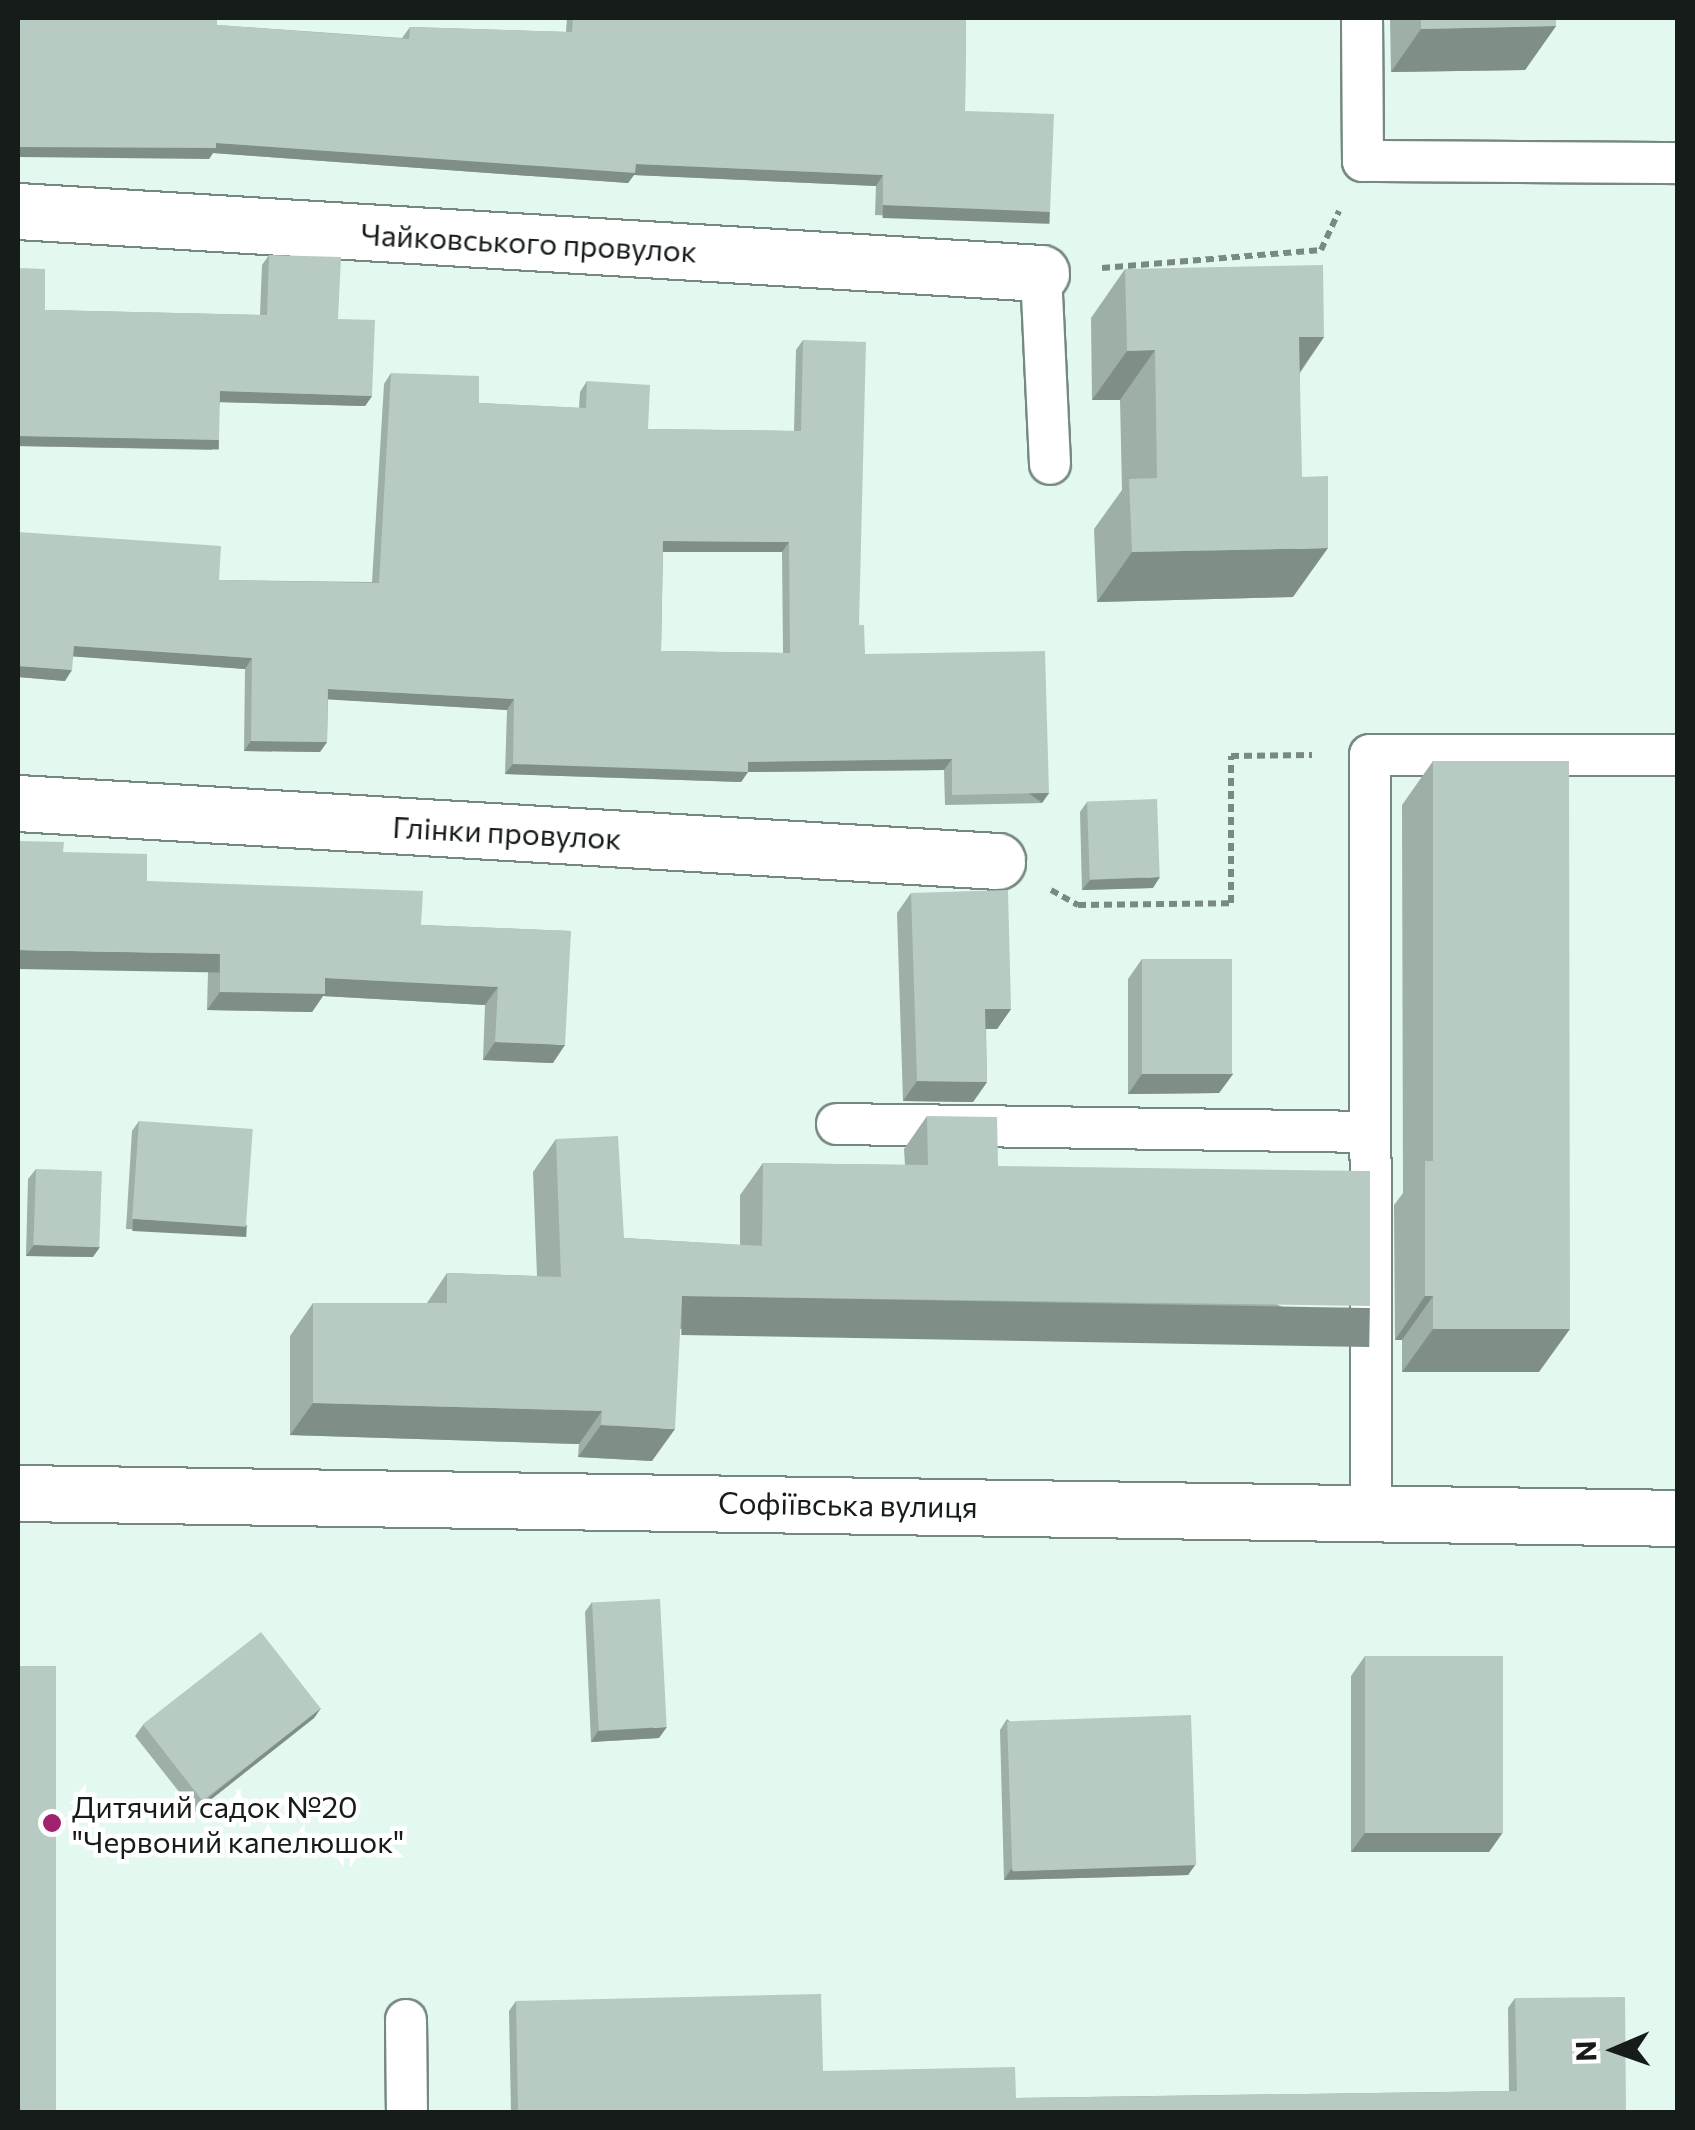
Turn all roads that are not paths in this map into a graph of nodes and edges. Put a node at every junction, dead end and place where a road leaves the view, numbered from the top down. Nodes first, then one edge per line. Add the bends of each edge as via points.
1 (1362, 18) edge
2 (1678, 162) edge
3 (18, 210) edge
4 (1041, 273) joint
5 (1050, 464) dead end
6 (1678, 755) edge
7 (18, 803) edge
8 (997, 861) road end
9 (837, 1124) dead end
10 (1370, 1132) junction
11 (18, 1493) edge
12 (1371, 1512) junction
13 (1678, 1518) edge
14 (406, 2020) dead end
15 (407, 2112) edge

1 - 2 lane via 1364,161
3 - 4 street, Чайковського провулок
4 - 5 lane
6 - 10 lane via 1370,756
7 - 8 street, Глінки провулок
9 - 10 lane
10 - 12 lane
11 - 12 street, Софіївська вулиця
12 - 13 street, Софіївська вулиця
14 - 15 lane

